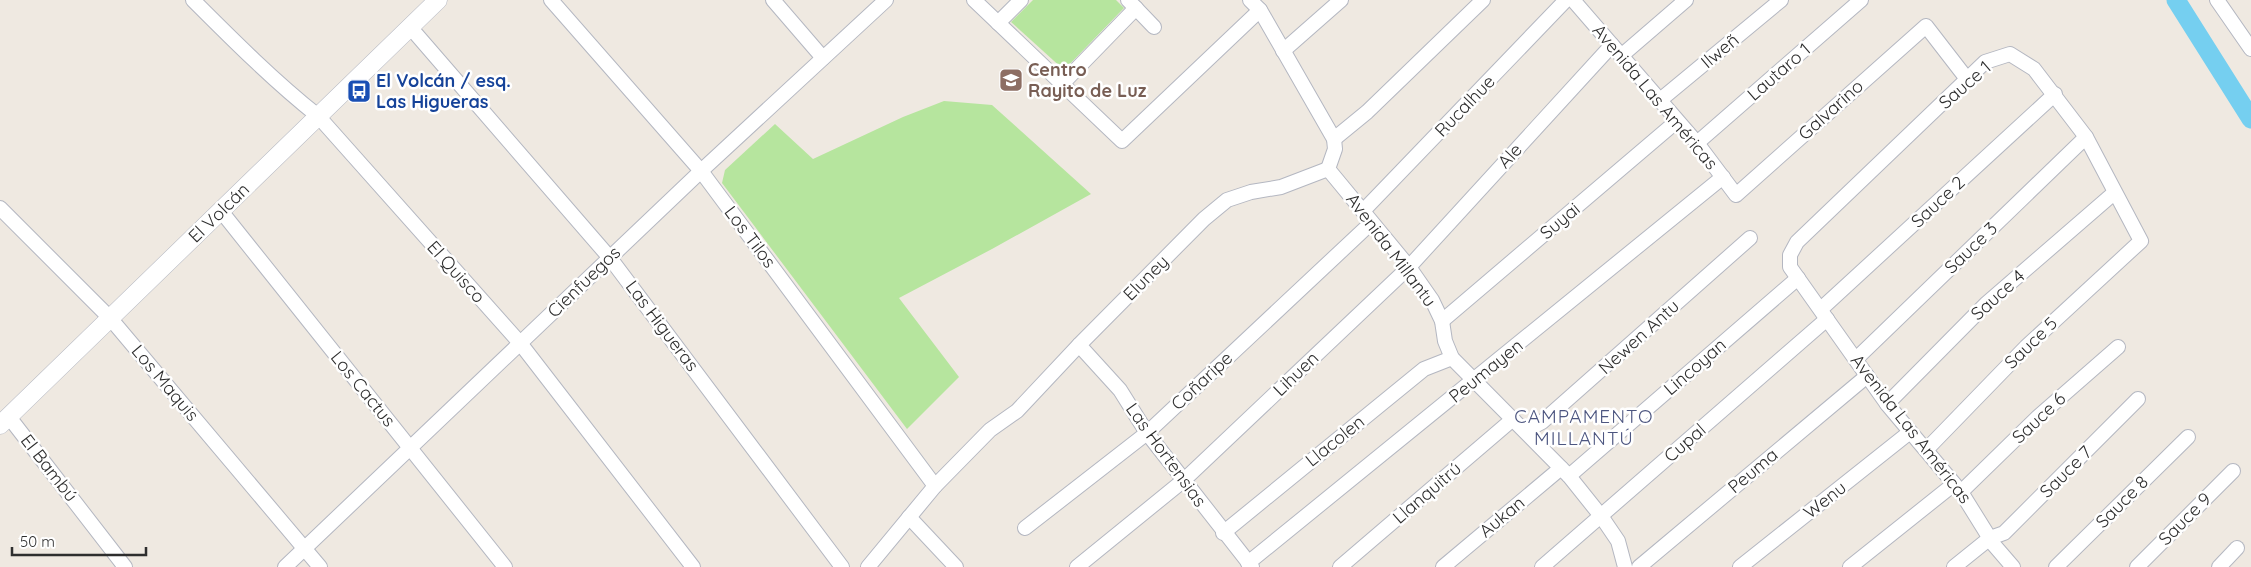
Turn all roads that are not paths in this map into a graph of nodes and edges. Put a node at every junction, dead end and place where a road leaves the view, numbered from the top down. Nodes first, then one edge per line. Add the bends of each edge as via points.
1 (194, 0) edge
2 (438, 0) edge
3 (550, 0) edge
4 (773, 0) edge
5 (886, 0) edge
6 (974, 0) edge
7 (1020, 0) edge
8 (1341, 0) edge
9 (1483, 0) edge
10 (1566, 0) edge
11 (1686, 0) edge
12 (1781, 0) edge
13 (1861, 0) edge
14 (2217, 0) edge
15 (1580, 3) edge
16 (1132, 4) edge
17 (1255, 5) edge
18 (998, 23) junction
19 (1154, 27) dead end
20 (410, 28) junction
21 (1612, 45) junction
22 (2251, 49) edge
23 (1283, 51) junction
24 (1622, 56) junction
25 (823, 58) junction
26 (1967, 79) junction
27 (1062, 84) junction
28 (2055, 94) junction
29 (1659, 101) junction
30 (318, 116) junction
31 (1677, 121) junction
32 (2086, 137) junction
33 (1334, 139) junction
34 (1697, 143) junction
35 (1328, 169) junction
36 (701, 171) junction
37 (1723, 177) junction
38 (2114, 193) junction
39 (1736, 195) joint
40 (0, 208) edge
41 (221, 211) junction
42 (1363, 211) junction
43 (1371, 223) junction
44 (1750, 238) dead end
45 (2142, 241) joint
46 (610, 258) junction
47 (1408, 267) junction
48 (1794, 273) junction
49 (1824, 314) junction
50 (110, 318) junction
51 (1442, 321) junction
52 (520, 343) junction
53 (1079, 345) junction
54 (2118, 347) dead end
55 (1452, 358) junction
56 (1856, 360) junction
57 (1867, 376) junction
58 (1473, 381) junction
59 (2138, 399) dead end
60 (1887, 404) junction
61 (1513, 419) junction
62 (4, 421) edge
63 (1526, 430) junction
64 (1147, 432) junction
65 (1910, 432) junction
66 (2188, 437) dead end
67 (410, 448) junction
68 (1926, 450) junction
69 (2233, 471) dead end
70 (1565, 472) junction
71 (1184, 480) junction
72 (935, 486) junction
73 (1958, 488) junction
74 (1601, 516) junction
75 (908, 517) junction
76 (1025, 528) dead end
77 (1224, 534) junction
78 (1990, 538) junction
79 (305, 548) junction
80 (2237, 548) dead end
81 (1250, 565) edge
82 (1546, 566) edge
83 (125, 567) edge
84 (285, 567) edge
85 (320, 567) edge
86 (505, 567) edge
87 (693, 567) edge
88 (842, 567) edge
89 (868, 567) edge
90 (956, 567) edge
91 (1077, 567) edge
92 (1340, 567) edge
93 (1443, 567) edge
94 (1625, 567) edge
95 (1639, 567) edge
96 (1740, 567) edge
97 (1850, 567) edge
98 (1954, 567) edge
99 (2013, 567) edge
100 (2056, 567) edge
101 (2137, 567) edge
102 (2219, 567) edge

1 - 30 street, El Quisco via 246,54
2 - 20 street, El Volcán
3 - 36 street, Los Tilos
4 - 25 street
5 - 25 street, Cienfuegos
6 - 18 street
7 - 18 street
8 - 23 street
9 - 33 street via 1367,112
10 - 42 street, Rucalhue
11 - 24 street
12 - 29 street, Ilweñ
13 - 34 street, Lautaro 1
14 - 22 street
15 - 21 street, Avenida Las Américas
16 - 19 street
16 - 27 street
17 - 23 street
17 - 27 street via 1122,141
18 - 27 street
20 - 30 street, El Volcán
20 - 46 street, Las Higueras
21 - 24 street, Avenida Las Américas
21 - 47 street, Ale
23 - 33 street
24 - 29 street, Avenida Las Américas
25 - 36 street, Cienfuegos
26 - 28 street, Sauce 1 via 1986,62 2010,54 2034,69
26 - 39 street, Galvarino via 1926,26
26 - 48 street, Sauce 1 via 1797,242 1790,255
28 - 32 street, Sauce 1
28 - 49 street, Sauce 2
29 - 31 street, Avenida Las Américas
30 - 41 street, El Volcán
30 - 52 street, El Quisco
31 - 34 street, Avenida Las Américas
31 - 51 street, Suyai
32 - 38 street, Sauce 1
32 - 56 street, Sauce 3
33 - 35 street via 1335,149
34 - 37 street, Avenida Las Américas
35 - 42 street, Avenida Millantu
35 - 53 street, Eluney via 1281,187 1227,200 1204,219
36 - 46 street, Cienfuegos
36 - 72 street, Los Tilos
37 - 39 street, Avenida Las Américas
37 - 58 street, Peumayen
38 - 45 street, Sauce 1
38 - 60 street, Sauce 4 via 1987,303
40 - 50 street, Los Maquis
41 - 50 street, El Volcán
41 - 67 street, Los Cactus
42 - 43 street, Avenida Millantu
43 - 47 street, Avenida Millantu
43 - 64 street, Coñaripe
44 - 63 street, Newen Antu via 1542,422
45 - 68 street, Sauce 5 via 2026,347
46 - 52 street, Cienfuegos
46 - 88 street, Las Higueras
47 - 51 street, Avenida Millantu via 1432,300
47 - 71 street, Lihuen
48 - 49 street, Avenida Las Américas
48 - 70 street, Lincoyan
49 - 56 street, Avenida Las Américas
49 - 74 street, Cupal
50 - 62 street, El Volcán
50 - 79 street, Los Maquis
51 - 55 street, Avenida Millantu via 1444,341
52 - 67 street, Cienfuegos
52 - 87 street, El Quisco
53 - 64 street, Las Hortensias via 1120,390
53 - 72 street, Eluney via 1017,411 990,430
54 - 73 street, Sauce 6
55 - 58 street, Avenida Millantu
55 - 77 street, Llacolen via 1424,369
56 - 57 street, Avenida Las Américas
57 - 60 street, Avenida Las Américas
57 - 95 street, Peuma
58 - 61 street, Avenida Millantu
58 - 81 street, Peumayen
59 - 78 street, Sauce 7 via 2004,533
60 - 65 street, Avenida Las Américas
61 - 63 street, Avenida Millantu
61 - 92 street, Llanquitrú
62 - 83 street, El Bambú
63 - 70 street, Avenida Millantu
64 - 71 street, Las Hortensias
64 - 76 street, Coñaripe
65 - 68 street, Avenida Las Américas
65 - 96 street, Wenu
66 - 100 street, Sauce 8
67 - 79 street, Cienfuegos
67 - 86 street, Los Cactus
68 - 73 street, Avenida Las Américas
69 - 101 street, Sauce 9
70 - 74 street, Avenida Millantu
70 - 93 street, Aukan
71 - 77 street, Las Hortensias
71 - 91 street, Lihuen
72 - 75 street, Eluney
73 - 78 street, Avenida Las Américas
73 - 97 street, Sauce 6
74 - 82 street, Cupal
74 - 94 street, Avenida Millantu via 1618,541
75 - 89 street, Eluney
75 - 90 street
77 - 81 street, Las Hortensias
78 - 98 street, Sauce 7
78 - 99 street, Avenida Las Américas
79 - 84 street, Cienfuegos
79 - 85 street, Los Maquis
80 - 102 street

